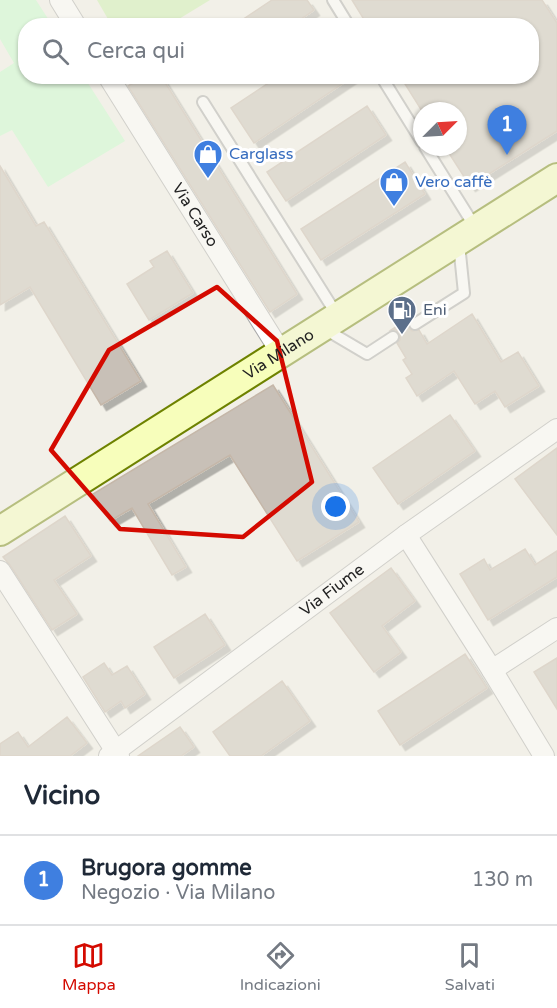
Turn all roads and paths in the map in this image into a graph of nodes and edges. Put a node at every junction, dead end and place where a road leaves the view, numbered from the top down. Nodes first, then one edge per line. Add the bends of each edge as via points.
1 (60, 0) edge
2 (333, 0) edge
3 (71, 18) edge
4 (344, 18) edge
5 (113, 84) edge
6 (386, 84) edge
7 (203, 102) dead end
8 (413, 128) edge
9 (429, 156) edge
10 (557, 178) edge
11 (468, 235) junction
12 (331, 322) junction
13 (415, 324) dead end
14 (393, 337) dead end
15 (282, 354) junction
16 (557, 429) edge
17 (0, 531) edge
18 (406, 535) junction
19 (0, 571) edge
20 (557, 628) edge
21 (492, 670) junction
22 (114, 754) edge
23 (544, 756) edge

1 - 3 street
2 - 4 lane
5 - 15 street, Via Carso
6 - 8 lane
7 - 12 lane
9 - 11 lane
10 - 11 main road, Via Milano
11 - 12 main road, Via Milano
11 - 13 lane via 464,293
12 - 14 lane via 367,354
12 - 15 main road, Via Milano
15 - 17 main road, Via Milano
16 - 18 street, Via Fiume
18 - 21 street
18 - 22 street, Via Fiume
19 - 22 street
20 - 21 street
21 - 23 street

